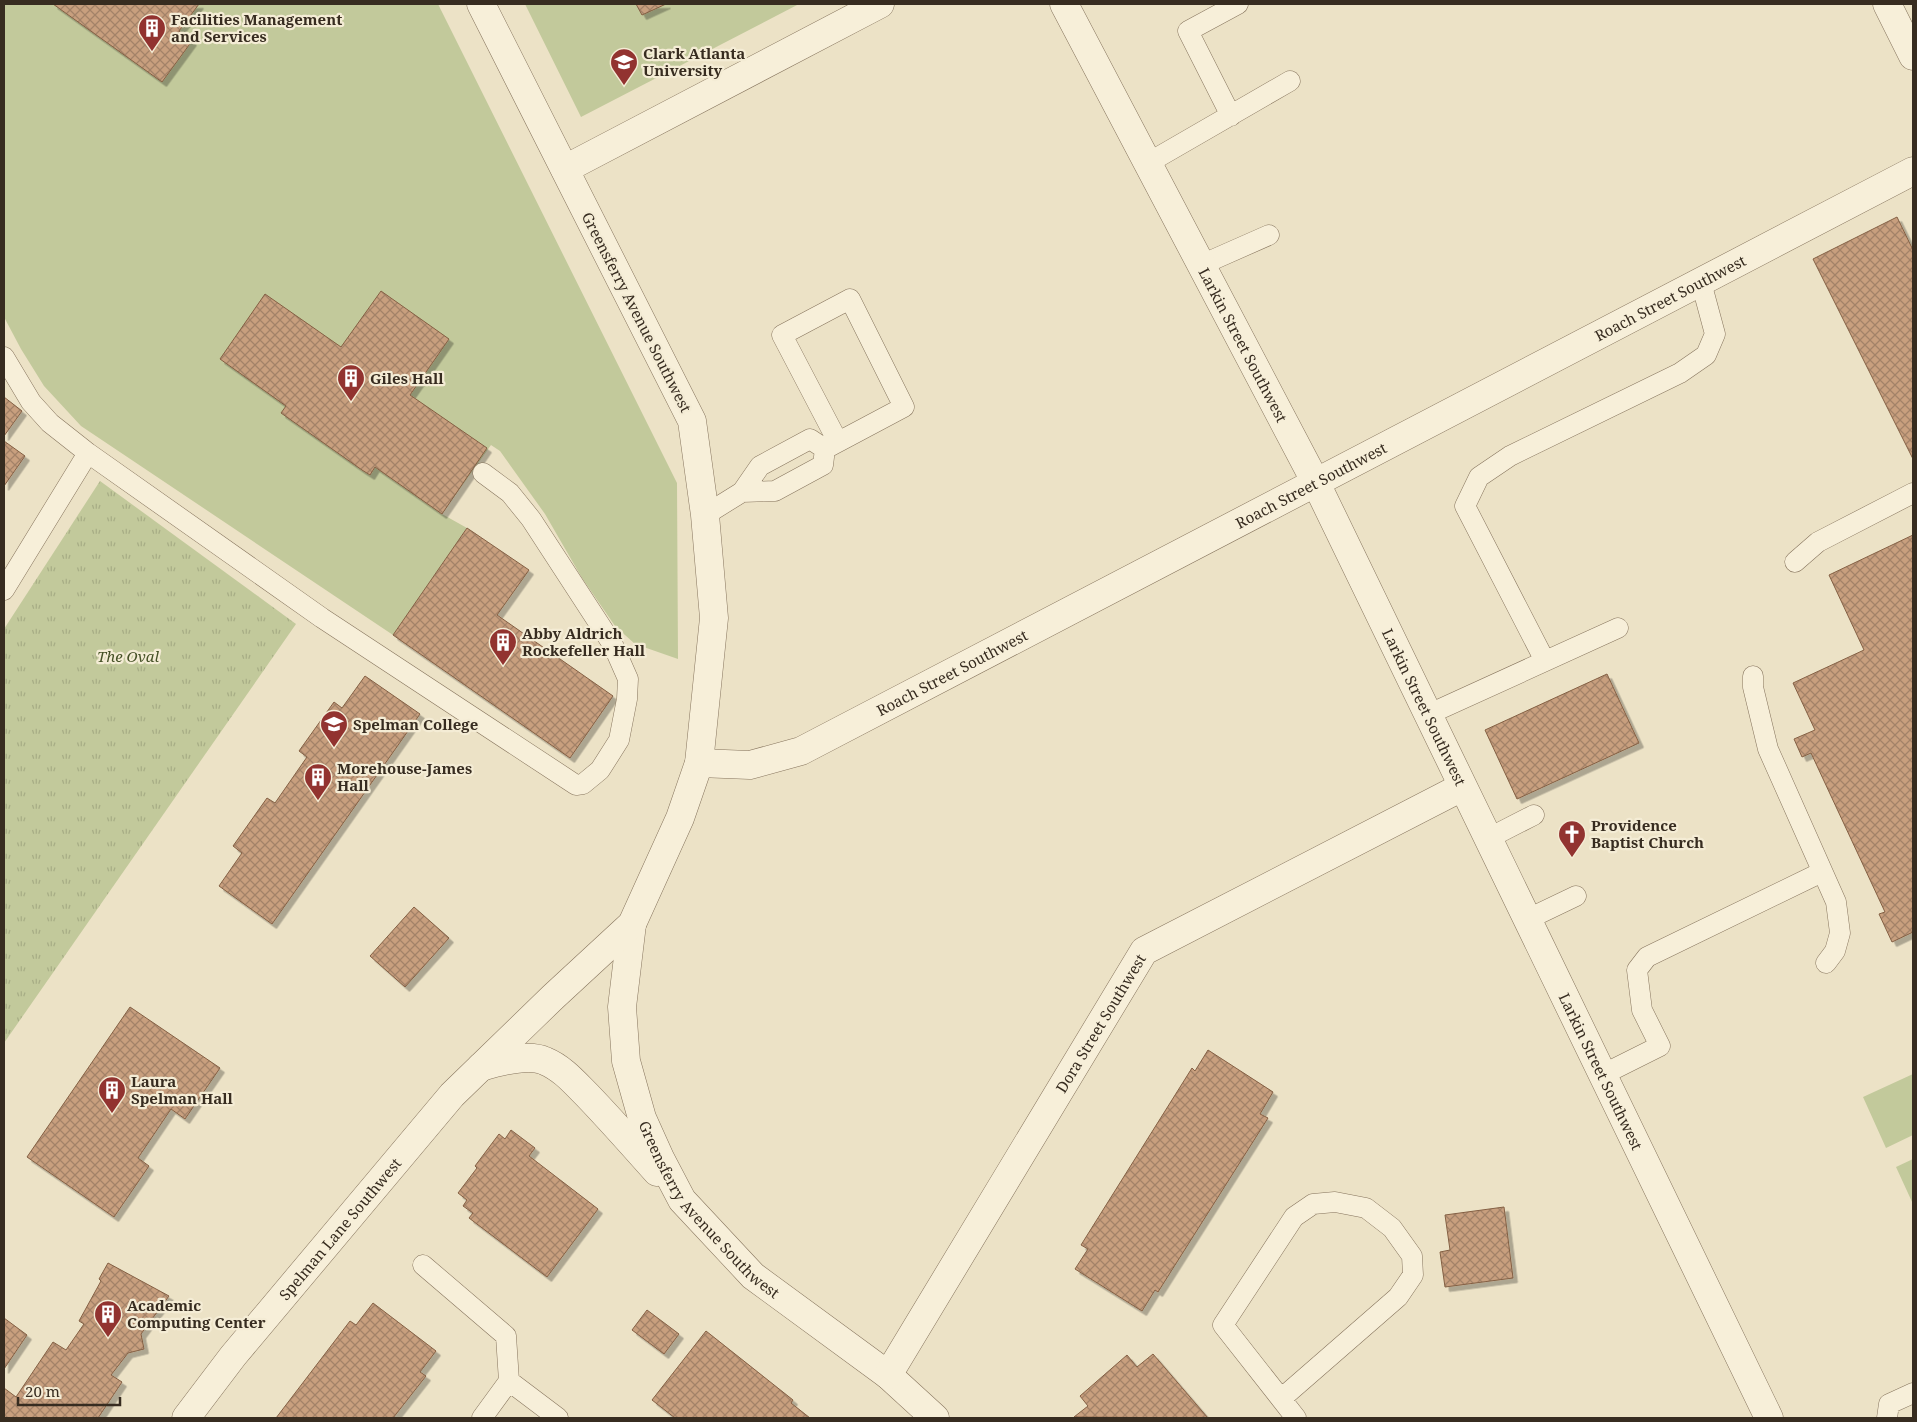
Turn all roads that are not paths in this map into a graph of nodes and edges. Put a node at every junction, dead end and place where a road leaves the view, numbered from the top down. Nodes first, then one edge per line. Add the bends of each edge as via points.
1 (482, 4) edge
2 (880, 4) edge
3 (1064, 4) edge
4 (1238, 4) edge
5 (1887, 4) edge
6 (1913, 56) edge
7 (1290, 81) dead end
8 (1231, 116) junction
9 (1148, 163) junction
10 (566, 169) junction
11 (1913, 171) edge
12 (1269, 235) dead end
13 (1201, 265) junction
14 (1701, 282) junction
15 (4, 356) edge
16 (832, 445) junction
17 (88, 453) junction
18 (483, 473) dead end
19 (1316, 483) junction
20 (742, 492) junction
21 (1913, 493) edge
22 (705, 515) junction
23 (1795, 562) dead end
24 (4, 590) edge
25 (1618, 628) dead end
26 (1545, 661) junction
27 (1753, 676) dead end
28 (1427, 715) junction
29 (699, 763) junction
30 (1462, 787) junction
31 (1534, 815) dead end
32 (1487, 839) junction
33 (1822, 872) junction
34 (1576, 896) dead end
35 (1526, 920) junction
36 (632, 924) junction
37 (1826, 963) dead end
38 (479, 1068) junction
39 (1602, 1075) junction
40 (682, 1200) junction
41 (423, 1265) dead end
42 (888, 1375) junction
43 (509, 1381) junction
44 (1913, 1393) edge
45 (1282, 1398) junction
46 (186, 1418) edge
47 (482, 1418) edge
48 (558, 1418) edge
49 (935, 1418) edge
50 (1296, 1418) edge
51 (1769, 1418) edge
52 (1887, 1418) edge

1 - 10 street, Greensferry Avenue Southwest
2 - 10 street
3 - 9 street, Larkin Street Southwest
4 - 8 lane via 1188,31
5 - 6 street
7 - 8 lane
8 - 9 lane
9 - 13 street, Larkin Street Southwest
10 - 22 street, Greensferry Avenue Southwest via 692,421
11 - 14 street, Roach Street Southwest
12 - 13 lane
13 - 19 street, Larkin Street Southwest
14 - 19 street, Roach Street Southwest
14 - 26 lane via 1715,334 1706,355 1680,373 1510,456 1478,477 1465,506
15 - 17 lane via 32,402 50,423
16 - 16 lane via 904,407 850,299 782,335
16 - 20 lane via 823,465 774,491
16 - 20 lane via 810,439 760,466
17 - 18 lane via 322,618 576,785 583,784 600,770 619,740 628,699 628,679 614,645 531,519 510,493
17 - 24 lane
19 - 28 street, Larkin Street Southwest
19 - 29 street, Roach Street Southwest via 801,751 750,765
20 - 22 lane
21 - 23 lane via 1818,542
22 - 29 street, Greensferry Avenue Southwest via 714,618
25 - 26 lane
26 - 28 lane
27 - 33 lane via 1768,749
28 - 30 street, Larkin Street Southwest
29 - 36 street, Spelman Lane Southwest via 680,818
30 - 32 street, Larkin Street Southwest
30 - 42 street, Dora Street Southwest via 1144,950
31 - 32 lane
32 - 35 street, Larkin Street Southwest
33 - 37 lane via 1836,902 1840,933 1836,951
33 - 39 lane via 1647,957 1638,970 1642,1010 1660,1046
34 - 35 lane
35 - 39 street, Larkin Street Southwest
36 - 38 street, Spelman Lane Southwest
36 - 40 street, Greensferry Avenue Southwest via 622,1007 626,1061 642,1118
38 - 40 street, Spelman Lane Southwest via 523,1058 544,1060 565,1073
38 - 46 street, Spelman Lane Southwest via 452,1095
39 - 51 street, Larkin Street Southwest
40 - 42 street, Greensferry Avenue Southwest via 753,1276
41 - 43 lane via 506,1336
42 - 49 street, Greensferry Avenue Southwest
43 - 47 lane
43 - 48 lane
44 - 52 lane via 1889,1404
45 - 45 lane via 1223,1326 1294,1217 1313,1204 1335,1202 1366,1208 1392,1228 1412,1256 1413,1275 1398,1297
45 - 50 lane

